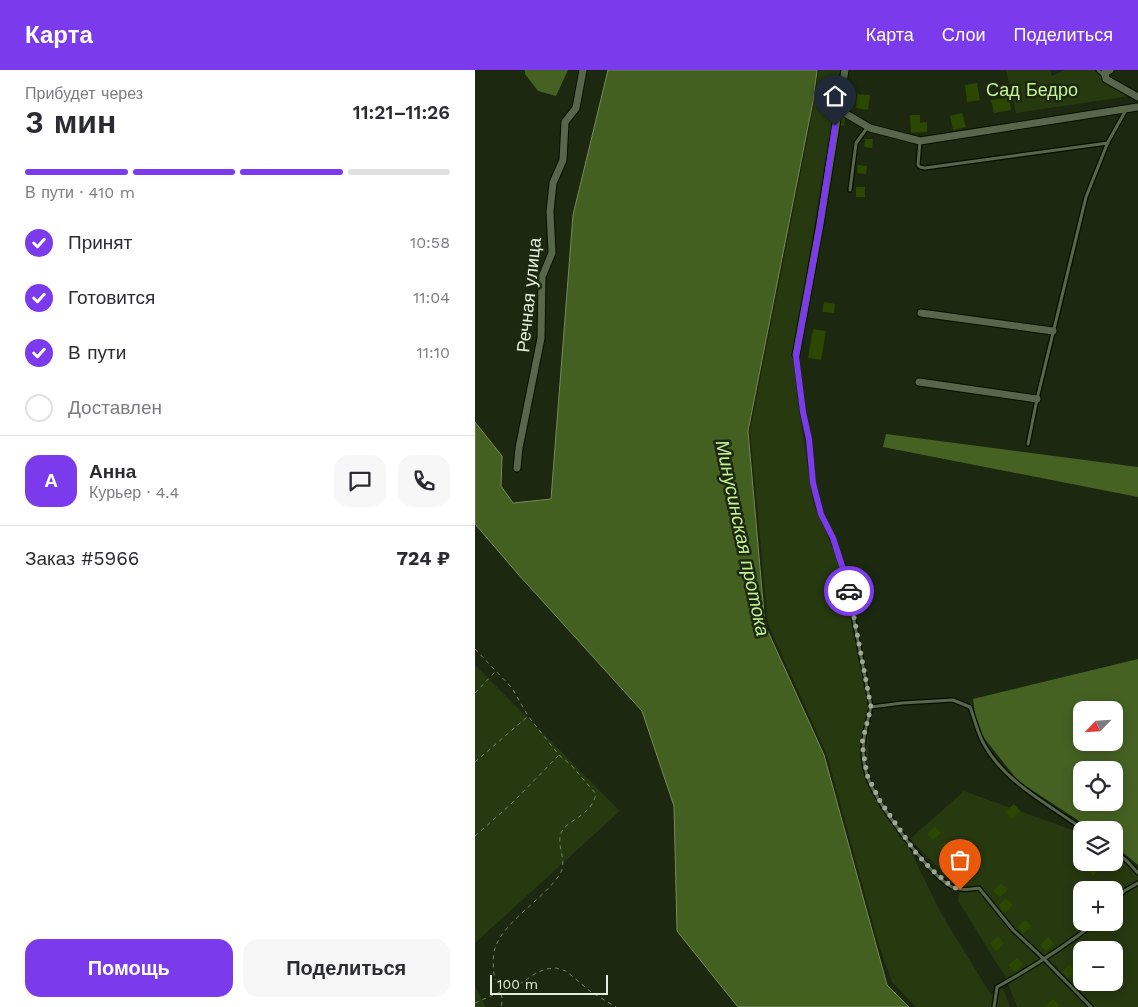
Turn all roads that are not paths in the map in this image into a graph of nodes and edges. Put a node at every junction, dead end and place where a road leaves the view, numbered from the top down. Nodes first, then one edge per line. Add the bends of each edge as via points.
1 (583, 70) edge
2 (845, 70) edge
3 (1097, 70) edge
4 (1110, 70) edge
5 (1106, 79) junction
6 (1138, 97) edge
7 (1138, 107) edge
8 (838, 109) junction
9 (1126, 109) junction
10 (869, 127) junction
11 (920, 141) junction
12 (1108, 142) junction
13 (850, 190) dead end
14 (921, 313) dead end
15 (1053, 331) junction
16 (796, 356) joint
17 (919, 382) dead end
18 (1037, 399) junction
19 (1028, 444) dead end
20 (517, 468) dead end
21 (871, 707) junction
22 (1073, 822) edge
23 (1123, 858) edge
24 (1138, 874) edge
25 (1138, 883) edge
26 (1123, 893) edge
27 (1084, 931) edge
28 (1045, 960) junction
29 (994, 1007) edge
30 (1091, 1007) edge

1 - 20 street, Речная улица via 576,108 565,122 563,160 553,183 550,211 552,253 542,277 541,338
2 - 8 street
3 - 5 lane
4 - 5 street via 1105,72
5 - 6 street
7 - 9 street
8 - 10 street
8 - 16 street
9 - 11 street
9 - 12 lane
10 - 11 street
10 - 13 lane via 855,142
11 - 12 lane via 918,164 925,168
12 - 15 lane via 1086,197
14 - 15 street
15 - 18 lane
16 - 21 lane via 813,483 821,514 845,575
17 - 18 street
18 - 19 lane
21 - 22 lane via 953,700 970,707 985,746 1004,771
21 - 28 lane via 862,743 867,775 885,808 930,868 960,890 979,888 1013,930
23 - 24 lane
25 - 26 lane
27 - 28 lane
28 - 29 lane via 997,987
28 - 30 lane

